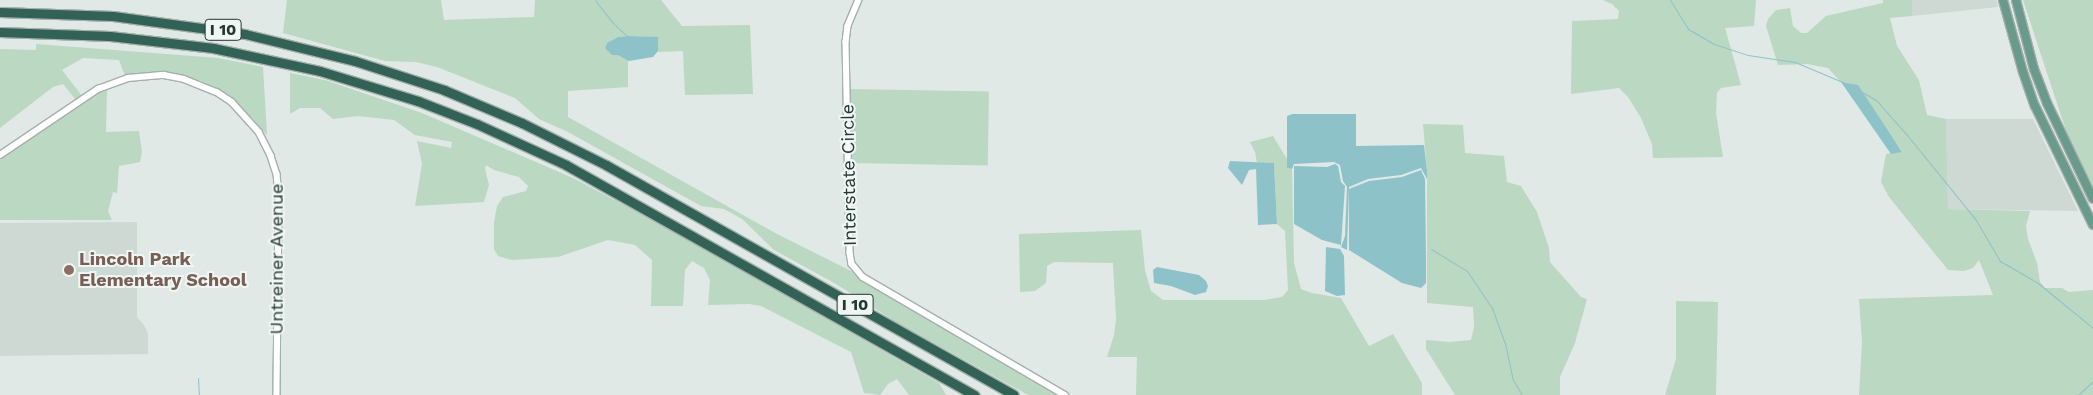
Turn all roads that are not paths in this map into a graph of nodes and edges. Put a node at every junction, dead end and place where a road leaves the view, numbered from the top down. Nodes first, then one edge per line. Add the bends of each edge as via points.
1 (859, 0) edge
2 (2003, 0) edge
3 (2016, 0) edge
4 (0, 12) edge
5 (0, 32) edge
6 (0, 154) edge
7 (2093, 199) edge
8 (2093, 225) edge
9 (277, 395) edge
10 (975, 395) edge
11 (1014, 395) edge
12 (1065, 395) edge

1 - 12 street, Interstate Circle via 848,26 846,42 852,264 863,277
2 - 8 main road via 2035,106
3 - 7 main road via 2034,69 2047,103
4 - 11 highway, I 10 via 112,16 245,34 355,61 451,93 522,123 606,165
5 - 10 highway, I 10 via 110,36 213,48 320,71 418,101 566,165
6 - 9 street, Untreiner Avenue via 98,89 128,78 164,75 200,84 232,102 256,128 273,161 279,199

